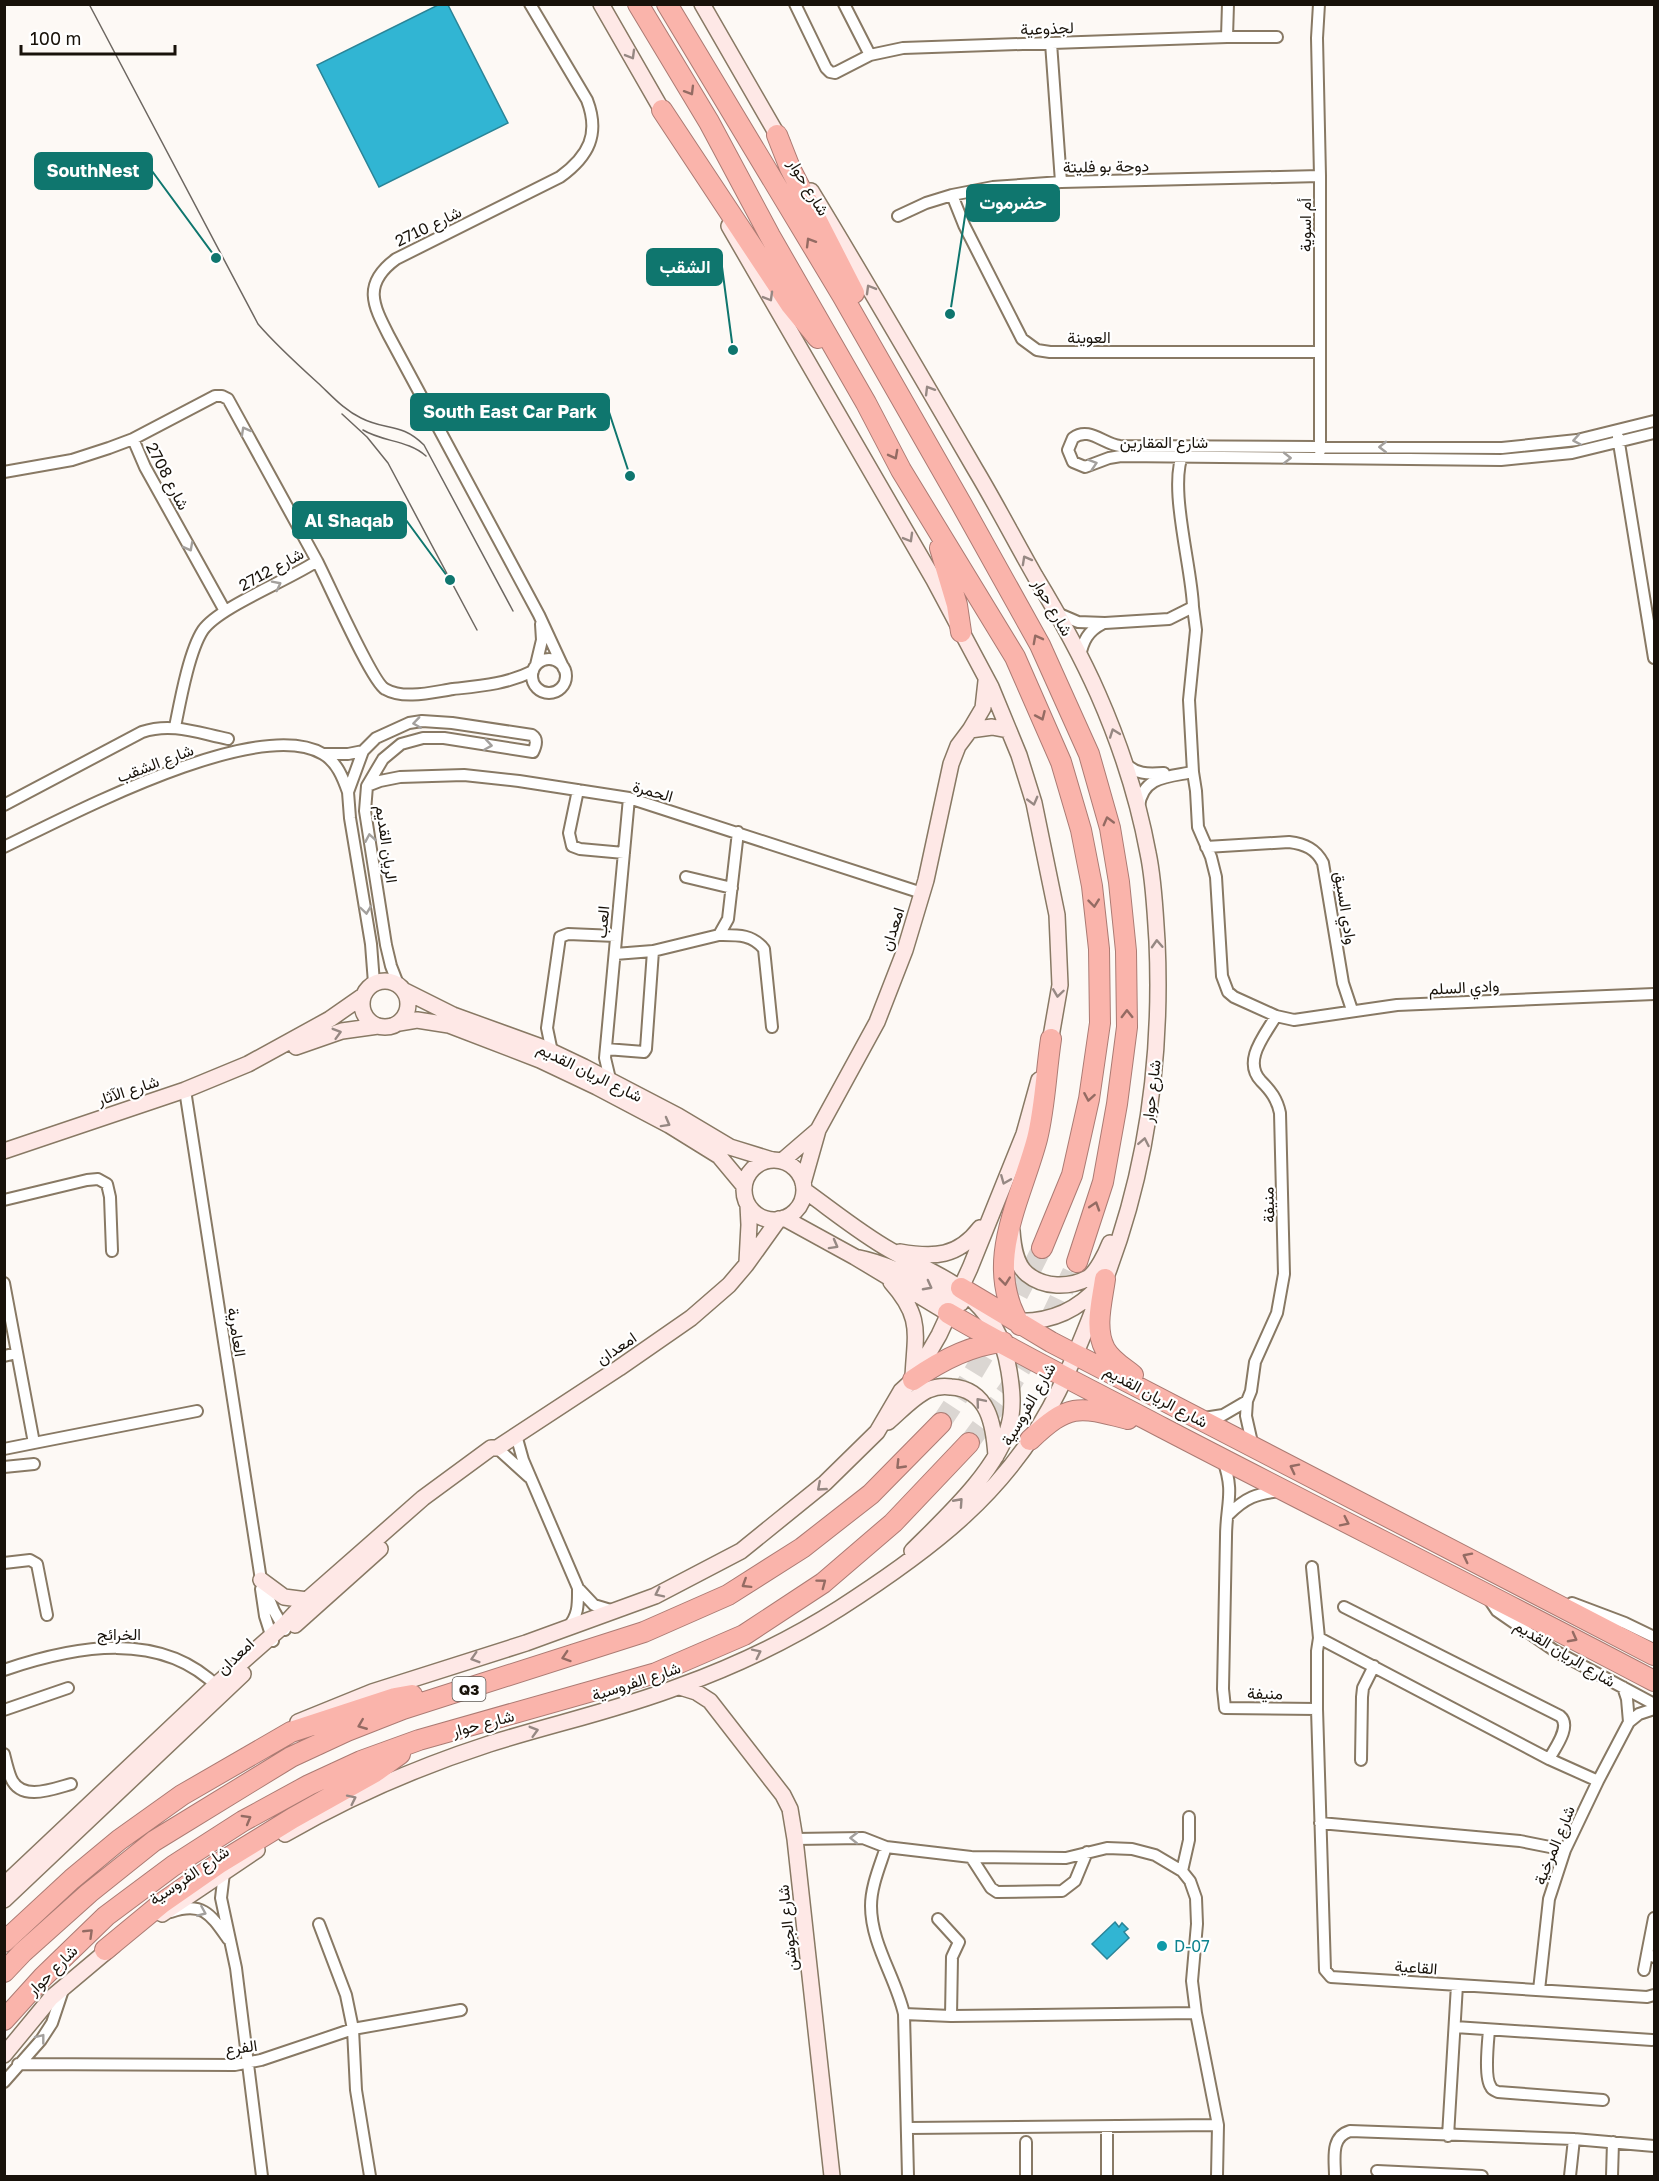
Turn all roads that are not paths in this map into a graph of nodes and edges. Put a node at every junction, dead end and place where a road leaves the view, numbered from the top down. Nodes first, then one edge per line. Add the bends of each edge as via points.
1 (530, 4) edge
2 (601, 4) edge
3 (639, 4) edge
4 (667, 4) edge
5 (702, 4) edge
6 (795, 4) edge
7 (844, 4) edge
8 (1228, 4) edge
9 (1319, 4) edge
10 (1227, 37) junction
11 (1276, 38) dead end
12 (1051, 43) junction
13 (870, 55) junction
14 (662, 110) junction
15 (777, 135) junction
16 (1320, 176) junction
17 (1061, 182) junction
18 (952, 195) junction
19 (898, 216) dead end
20 (1320, 352) junction
21 (882, 365) junction
22 (852, 379) junction
23 (1654, 421) edge
24 (1654, 433) edge
25 (1618, 437) junction
26 (133, 440) junction
27 (1190, 446) junction
28 (1320, 452) junction
29 (1182, 457) junction
30 (4, 472) edge
31 (932, 519) junction
32 (316, 561) junction
33 (1193, 607) junction
34 (225, 611) junction
35 (1057, 613) junction
36 (539, 615) junction
37 (1105, 623) junction
38 (962, 632) junction
39 (1080, 656) junction
40 (1654, 658) edge
41 (534, 668) junction
42 (564, 669) junction
43 (986, 678) junction
44 (504, 682) junction
45 (539, 690) junction
46 (175, 728) junction
47 (970, 730) junction
48 (1008, 730) junction
49 (228, 739) dead end
50 (363, 751) junction
51 (324, 754) junction
52 (1123, 760) junction
53 (1193, 772) junction
54 (1176, 776) junction
55 (367, 786) junction
56 (578, 790) junction
57 (348, 792) junction
58 (628, 798) junction
59 (4, 805) edge
60 (1138, 812) junction
61 (738, 832) junction
62 (4, 847) edge
63 (1206, 847) junction
64 (624, 854) junction
65 (686, 877) dead end
66 (732, 888) junction
67 (922, 893) junction
68 (616, 936) junction
69 (719, 936) junction
70 (653, 951) junction
71 (615, 954) junction
72 (374, 983) junction
73 (402, 988) junction
74 (1654, 994) edge
75 (363, 996) junction
76 (1352, 1010) junction
77 (1276, 1016) junction
78 (399, 1023) junction
79 (378, 1026) junction
80 (547, 1028) junction
81 (772, 1028) dead end
82 (1051, 1039) junction
83 (525, 1041) junction
84 (606, 1050) junction
85 (552, 1052) junction
86 (262, 1058) junction
87 (584, 1067) junction
88 (610, 1079) junction
89 (185, 1090) junction
90 (818, 1130) junction
91 (5, 1147) edge
92 (777, 1161) junction
93 (744, 1186) junction
94 (804, 1187) junction
95 (1133, 1189) junction
96 (4, 1200) edge
97 (748, 1205) junction
98 (992, 1214) junction
99 (782, 1219) junction
100 (1011, 1219) junction
101 (1042, 1248) tunnel mouth
102 (888, 1249) junction
103 (112, 1251) dead end
104 (855, 1257) junction
105 (1077, 1262) tunnel mouth
106 (746, 1265) junction
107 (883, 1274) junction
108 (1105, 1279) junction
109 (4, 1283) edge
110 (954, 1300) junction
111 (990, 1317) junction
112 (1018, 1322) junction
113 (1031, 1341) junction
114 (1051, 1342) junction
115 (1001, 1343) junction
116 (17, 1353) junction
117 (1076, 1354) junction
118 (4, 1356) edge
119 (1065, 1378) junction
120 (913, 1380) junction
121 (1247, 1401) junction
122 (1174, 1405) junction
123 (197, 1411) dead end
124 (1197, 1418) junction
125 (941, 1423) tunnel mouth
126 (1163, 1428) junction
127 (877, 1432) junction
128 (516, 1435) junction
129 (1030, 1440) junction
130 (34, 1443) junction
131 (969, 1443) tunnel mouth
132 (1253, 1447) junction
133 (497, 1448) junction
134 (4, 1449) edge
135 (996, 1456) junction
136 (1223, 1460) junction
137 (34, 1464) dead end
138 (4, 1467) edge
139 (532, 1479) junction
140 (1282, 1491) junction
141 (1228, 1515) junction
142 (4, 1563) edge
143 (1312, 1567) dead end
144 (889, 1574) junction
145 (261, 1580) junction
146 (1519, 1584) junction
147 (578, 1588) junction
148 (1484, 1592) junction
149 (307, 1600) junction
150 (1344, 1607) dead end
151 (614, 1612) junction
152 (47, 1614) dead end
153 (285, 1629) junction
154 (566, 1629) junction
155 (1654, 1637) edge
156 (1319, 1638) junction
157 (273, 1640) junction
158 (1654, 1655) edge
159 (1374, 1666) junction
160 (4, 1670) edge
161 (720, 1670) junction
162 (1654, 1681) edge
163 (483, 1684) junction
164 (680, 1687) junction
165 (1623, 1687) junction
166 (68, 1688) dead end
167 (220, 1689) junction
168 (710, 1701) junction
169 (1654, 1704) edge
170 (1317, 1709) junction
171 (1654, 1709) edge
172 (4, 1710) edge
173 (1629, 1722) junction
174 (419, 1740) junction
175 (4, 1754) edge
176 (1549, 1759) junction
177 (1361, 1760) dead end
178 (1598, 1781) junction
179 (71, 1784) dead end
180 (1190, 1816) dead end
181 (1320, 1823) junction
182 (795, 1839) junction
183 (886, 1848) junction
184 (1565, 1850) junction
185 (1087, 1852) junction
186 (971, 1857) junction
187 (1182, 1870) junction
188 (224, 1873) junction
189 (4, 1885) edge
190 (4, 1900) edge
191 (160, 1916) junction
192 (1654, 1918) edge
193 (938, 1919) dead end
194 (319, 1924) dead end
195 (4, 1932) edge
196 (4, 1942) edge
197 (231, 1944) junction
198 (105, 1950) junction
199 (1651, 1955) edge
200 (1644, 1970) dead end
201 (4, 1972) edge
202 (1457, 1985) junction
203 (64, 1986) junction
204 (1539, 1989) junction
205 (1654, 1995) edge
206 (461, 2010) dead end
207 (1196, 2013) junction
208 (904, 2014) junction
209 (951, 2016) junction
210 (4, 2020) edge
211 (1455, 2027) junction
212 (353, 2029) junction
213 (1489, 2030) junction
214 (1652, 2040) dead end
215 (4, 2055) edge
216 (249, 2063) junction
217 (18, 2064) junction
218 (4, 2082) edge
219 (1603, 2100) dead end
220 (1218, 2125) junction
221 (1107, 2127) junction
222 (908, 2128) junction
223 (1448, 2136) junction
224 (1574, 2139) junction
225 (1026, 2142) dead end
226 (1613, 2142) junction
227 (1654, 2146) edge
228 (1377, 2171) dead end
229 (262, 2176) edge
230 (370, 2176) edge
231 (832, 2176) edge
232 (908, 2176) edge
233 (1026, 2176) edge
234 (1107, 2176) edge
235 (1216, 2176) edge
236 (1335, 2176) edge
237 (1482, 2176) edge
238 (1570, 2176) edge
239 (1612, 2176) edge

1 - 36 street, شارع 2710 via 587,100 592,118 591,141 581,160 560,177 396,259 378,276 373,300
2 -> 14 main road
3 -> 22 highway
21 -> 4 highway, شارع حوار
5 - 15 main road, شارع حوار
6 - 13 street, لجذوعية via 830,72
7 - 13 street
8 - 10 street
9 - 16 street, أم اسوية
10 - 11 street, لجذوعية
10 - 12 street, لجذوعية
12 - 13 street, لجذوعية via 903,48
12 - 17 street
14 - 22 highway via 791,306
14 -> 38 main road
15 - 21 highway via 863,312
35 -> 15 main road, شارع حوار
16 - 17 street, دوحة بو فليتة
16 - 20 street, أم اسوية
17 - 18 street, دوحة بو فليتة via 993,187
18 - 19 street, دوحة بو فليتة
18 - 20 street, العوينة via 1022,339 1037,350
20 - 28 street, أم اسوية
105 -> 21 highway, شارع حوار via 1103,1182 1127,1027 1126,951 1110,828 1089,754 1040,645
22 -> 31 highway
23 - 25 street, شارع المقارين
24 - 25 street, شارع المقارين
25 - 28 street, شارع المقارين via 1502,448
25 - 40 street
26 - 30 street, شارع 2708 via 72,460
32 -> 26 street, شارع 2712 via 225,397 215,396
26 -> 34 street, شارع 2708
27 - 28 street, شارع المقارين
27 - 29 street
27 -> 29 street, شارع المقارين via 1114,445 1085,433 1073,438 1068,450 1073,462 1085,467 1115,457
29 -> 28 street, شارع المقارين
29 - 33 street, وادي السلم via 1180,508
31 - 38 highway
31 -> 101 highway via 1015,657 1061,762 1082,830 1092,886 1099,949 1100,1023 1072,1175
34 -> 32 street, شارع 2712
32 - 44 street via 372,672 385,689 404,694
33 - 37 street via 1169,619
33 - 53 street, وادي السلم via 1196,630 1189,700
34 - 46 street, شارع 2712 via 208,624 200,637
35 - 37 street via 1078,622
35 - 39 main road, شارع حوار
36 - 41 street, شارع 2710 via 542,640
36 - 42 street, شارع 2710
37 - 39 street via 1088,634
38 - 43 main road
52 -> 39 main road, شارع حوار
41 - 42 street via 541,661 554,660
41 - 44 street
41 - 45 street via 532,678
42 - 45 street via 565,681 557,691
43 - 47 main road, امعدان via 983,708
43 - 48 main road
44 - 45 street
46 - 49 street
46 - 59 street via 142,732
47 - 48 main road
47 - 67 main road, امعدان via 951,764
48 -> 82 main road via 1034,803 1057,915 1060,985
50 - 51 street, شارع الشقب
55 -> 50 street, الريان القديم via 383,759 411,740 444,738 533,752 536,739 532,735 422,721 376,738
50 - 57 street, الريان القديم
51 - 57 street via 342,775
51 - 62 street, شارع الشقب via 279,745 212,758 153,777
52 - 54 street via 1140,773
52 - 60 main road, شارع حوار
53 - 54 street
53 - 63 street, وادي السلم via 1198,827
54 - 60 street via 1155,780 1145,788
55 - 56 street, الحمرة via 400,777 464,775
73 -> 55 street, الريان القديم via 386,945 365,811
56 - 58 street, الحمرة
56 - 64 street via 569,833 572,846
57 -> 72 street, الريان القديم
58 - 61 street, الحمرة
58 - 64 street, العب
95 -> 60 main road, شارع حوار via 1151,1107 1159,989 1149,856
61 - 66 street
61 - 67 street, الحمرة
63 - 76 street, وادي السيق via 1289,842 1302,844 1319,855 1343,983
63 - 77 street, وادي السلم via 1216,877 1224,984 1234,997
64 - 68 street, العب
65 - 66 street
66 - 69 street via 728,919
67 - 90 main road, امعدان via 877,1022
68 - 71 street, العب
68 - 80 street via 560,937
69 - 70 street
69 - 81 street via 750,937 764,949
70 - 71 street
70 - 84 street via 646,1049 639,1053
71 - 84 street, العب
72 - 73 main road via 386,980
72 - 75 main road
73 - 78 main road via 408,1009
73 - 83 main road, شارع الريان القديم via 453,1015
74 - 76 street, وادي السلم
75 - 79 main road via 363,1011
75 - 86 main road, شارع الآثار
76 - 77 street, وادي السلم via 1302,1020
77 - 121 street, منيفة via 1254,1054 1253,1065 1280,1113 1284,1274 1277,1313 1255,1362
78 - 79 main road
78 -> 93 main road, شارع الريان القديم via 417,1020 449,1025 540,1060 669,1125 719,1156
86 -> 79 main road, شارع الآثار via 342,1031
80 - 83 street
80 - 85 street
82 -> 98 main road via 1024,1134
82 - 100 highway via 1037,1138
83 - 85 main road, شارع الريان القديم
84 - 87 street via 594,1064
84 - 88 street, العب
85 - 87 main road, شارع الريان القديم
86 - 89 main road, شارع الآثار
87 - 88 main road, شارع الريان القديم
88 - 92 main road, شارع الريان القديم via 730,1147
89 - 91 main road, شارع الآثار
89 - 145 street, العامرية
90 - 92 main road, امعدان
90 - 94 main road, امعدان
92 - 93 main road via 756,1166
92 - 94 main road via 797,1171
93 - 97 main road
94 - 99 main road via 797,1208
94 - 102 main road, شارع الريان القديم
95 - 100 main road via 1107,1252 1089,1277 1068,1285 1047,1285 1026,1273 1017,1260
95 - 108 main road, شارع حوار
96 - 103 street via 98,1179 107,1184 110,1197
97 - 99 main road via 765,1218
97 - 106 main road
98 - 102 main road via 970,1242 952,1251 937,1256
98 - 110 main road
99 -> 104 main road, شارع الريان القديم
99 - 106 main road, امعدان
100 -> 112 highway via 1004,1246 1004,1273
102 - 110 main road, شارع الريان القديم
104 - 107 main road, شارع الريان القديم
104 -> 110 main road via 893,1267
106 - 128 main road, امعدان via 691,1318
107 - 110 main road, شارع الريان القديم
107 - 120 main road via 897,1289 915,1322
108 - 112 main road via 1087,1300 1068,1312
108 - 117 main road, شارع الفروسية
108 - 122 highway via 1100,1316 1104,1348 1112,1359
109 - 116 street
110 - 111 main road
110 - 112 highway, شارع الريان القديم
110 - 115 highway, شارع الريان القديم
110 - 120 main road
111 - 112 main road
111 - 115 main road
112 - 113 highway
112 - 114 highway, شارع الريان القديم
113 - 114 highway
113 - 115 highway
113 - 119 highway
114 - 117 highway, شارع الريان القديم
115 - 119 highway, شارع الريان القديم
115 - 120 highway via 959,1353
115 - 135 main road via 1012,1387 1011,1412
116 - 118 street
116 - 130 street
117 - 119 main road, شارع الفروسية
117 - 122 highway, شارع الريان القديم
119 - 126 highway, شارع الريان القديم
119 - 129 main road, شارع الفروسية
120 - 127 main road via 901,1391
121 - 124 street via 1223,1415
121 - 132 street, منيفة
122 - 124 highway, شارع الريان القديم
123 - 130 street
124 - 132 highway, شارع الريان القديم
125 -> 163 highway, شارع حوار / Q3 via 871,1494 802,1548 728,1595 644,1632
126 - 129 highway via 1081,1409 1062,1413
126 - 136 highway, شارع الريان القديم
135 -> 127 main road via 994,1427 985,1405 971,1392 958,1387 930,1389
127 -> 151 main road via 825,1484 741,1551 655,1596
128 - 133 main road, امعدان
128 - 139 street
129 - 144 main road, شارع الفروسية via 975,1507 938,1540
130 - 134 street
174 -> 131 highway, شارع حوار / Q3 via 656,1673 744,1635 823,1583 893,1523
146 -> 132 highway, شارع الريان القديم
133 - 139 street
133 - 149 main road, امعدان via 491,1448 423,1498
133 - 153 main road, امعدان via 496,1454 427,1506
144 -> 135 main road via 974,1486
136 - 140 highway, شارع الريان القديم
136 - 141 street, منيفة via 1229,1477
137 - 138 street
139 - 147 street
140 - 141 street via 1259,1494 1241,1502
140 -> 148 highway, شارع الريان القديم
141 - 170 street, منيفة via 1223,1689 1226,1708
142 - 152 street via 30,1560 37,1564
143 - 156 street, القاعية
161 -> 144 main road, شارع الفروسية via 838,1610
145 - 149 main road via 284,1597
145 - 153 street
145 - 157 street
146 - 155 street, شارع الريان القديم
146 - 158 highway, شارع الريان القديم
147 - 151 street via 594,1605
147 - 154 street via 577,1612
148 -> 162 highway, شارع الريان القديم
148 - 165 street, شارع الريان القديم via 1497,1611 1555,1651
149 - 153 main road, امعدان
150 - 176 street via 1560,1716 1566,1726
151 - 154 main road
153 - 157 main road, امعدان
154 -> 195 main road via 323,1710 248,1747 196,1776 112,1836
156 - 159 street
156 - 170 street, القاعية
157 - 167 main road, امعدان
159 - 176 street
159 - 177 street via 1362,1697
160 - 167 street, الخرائج via 30,1661 110,1646 153,1650 182,1661
161 - 164 main road, شارع الفروسية
161 - 168 main road
163 - 196 highway via 395,1698 291,1732 182,1795 119,1840
163 -> 201 highway, شارع حوار / Q3 via 346,1731 225,1795 154,1841 89,1893
164 - 168 main road, شارع الجوشن
188 -> 164 main road, شارع الفروسية via 300,1825 422,1768
165 - 169 street, شارع الريان القديم
165 - 173 street
166 - 172 street
167 - 189 main road, امعدان
167 - 190 main road, امعدان
168 - 182 main road, شارع الجوشن via 783,1795 790,1809
170 - 181 street, القاعية
171 - 173 street
173 - 178 street, شارع المرخية
174 - 198 highway via 375,1772 218,1864
210 -> 174 highway, شارع حوار / Q3 via 106,1916 173,1866 309,1785
175 - 179 street via 11,1779 20,1788 38,1792
176 - 178 street
178 - 184 street, شارع المرخية
180 - 187 street via 1190,1840
181 - 184 street via 1520,1841
181 - 202 street, القاعية via 1327,1974
183 -> 182 street via 863,1838
182 - 231 main road, شارع الجوشن
183 - 186 street
183 - 208 street via 871,1907 874,1927
184 - 204 street, شارع المرخية via 1549,1899
185 - 186 street via 1066,1858
185 - 186 street via 1075,1881 1062,1891 997,1892
185 - 187 street via 1132,1849 1155,1855
187 - 207 street via 1196,1898 1192,1981
188 - 191 main road, شارع الفروسية
188 - 197 street via 221,1898
191 -> 197 street via 180,1909 204,1911 216,1920
191 - 198 main road, شارع الفروسية
192 - 199 street
193 - 209 street via 959,1942 952,1957
194 - 212 street via 346,1995
197 - 216 street
198 - 203 main road, شارع الفروسية
199 - 200 street
202 - 204 street, القاعية
202 - 211 street
203 - 215 main road, شارع الفروسية
217 -> 203 street via 52,2023
204 - 205 street, القاعية
206 - 212 street, الفرع
207 - 209 street
207 - 220 street
208 - 209 street
208 - 222 street
211 - 213 street
211 - 223 street
212 - 216 street, الفرع
212 - 230 street via 356,2090
213 - 214 street
213 - 219 street via 1489,2085 1498,2092
216 - 217 street, الفرع
216 - 229 street
217 - 218 street
220 - 221 street
220 - 235 street
221 - 222 street
221 - 234 street
222 - 232 street
223 - 224 street
223 - 236 street via 1344,2133 1336,2142
224 - 226 street
224 - 238 street
225 - 233 street
226 - 227 street
226 - 239 street
228 - 237 street

